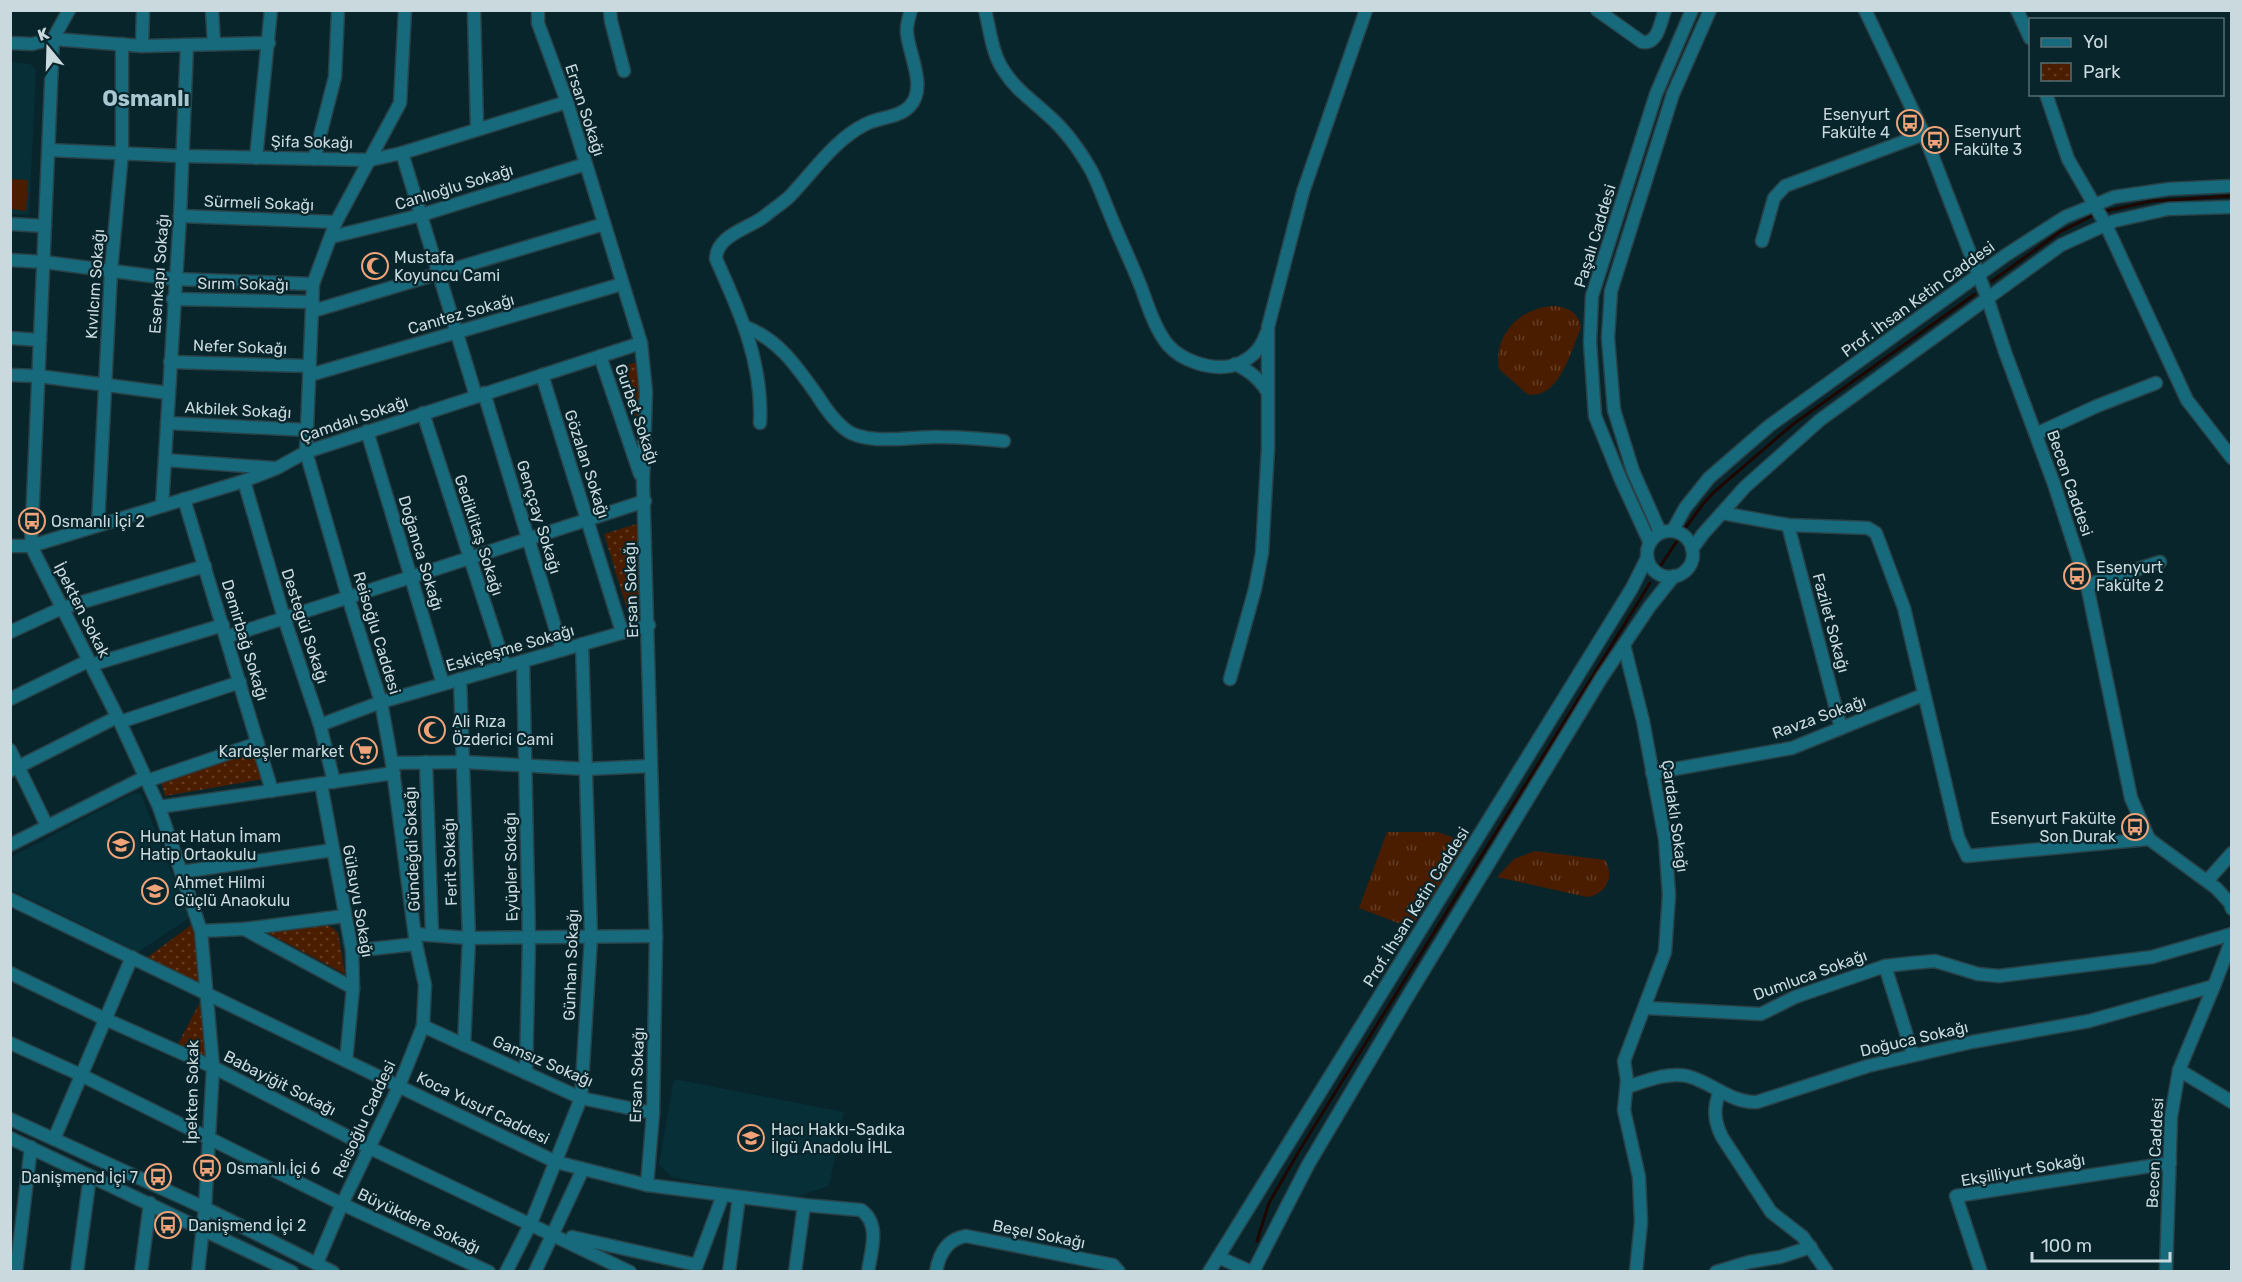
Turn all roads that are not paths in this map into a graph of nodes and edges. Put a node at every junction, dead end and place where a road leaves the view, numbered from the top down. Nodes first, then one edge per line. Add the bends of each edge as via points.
1 (69, 10) edge
2 (143, 10) edge
3 (212, 10) edge
4 (271, 10) edge
5 (338, 10) edge
6 (405, 10) edge
7 (474, 10) edge
8 (538, 10) edge
9 (610, 10) edge
10 (911, 10) edge
11 (985, 10) edge
12 (1366, 10) edge
13 (1597, 10) edge
14 (1665, 10) edge
15 (1692, 10) edge
16 (1710, 10) edge
17 (1865, 10) edge
18 (2017, 10) edge
19 (2029, 34) edge
20 (53, 39) junction
21 (10, 43) edge
22 (122, 44) junction
23 (213, 44) junction
24 (268, 44) junction
25 (187, 45) junction
26 (142, 46) junction
27 (624, 71) dead end
28 (2047, 96) edge
29 (567, 102) junction
30 (477, 128) junction
31 (1924, 134) junction
32 (49, 150) junction
33 (122, 153) junction
34 (402, 153) junction
35 (181, 156) junction
36 (256, 158) junction
37 (314, 159) junction
38 (370, 160) junction
39 (586, 164) junction
40 (2232, 186) edge
41 (2095, 205) junction
42 (2232, 207) edge
43 (421, 215) junction
44 (180, 216) junction
45 (336, 222) junction
46 (10, 224) edge
47 (604, 224) junction
48 (2106, 225) junction
49 (45, 226) junction
50 (331, 237) junction
51 (1762, 241) dead end
52 (10, 260) edge
53 (44, 262) junction
54 (111, 271) junction
55 (438, 272) junction
56 (1977, 276) junction
57 (174, 279) junction
58 (313, 284) junction
59 (622, 284) junction
60 (1987, 297) junction
61 (173, 299) junction
62 (313, 306) junction
63 (746, 327) junction
64 (1268, 327) junction
65 (456, 332) junction
66 (10, 338) edge
67 (40, 340) junction
68 (640, 343) junction
69 (600, 356) junction
70 (170, 362) junction
71 (1235, 364) junction
72 (310, 371) junction
73 (10, 375) edge
74 (542, 375) junction
75 (38, 376) junction
76 (2156, 383) dead end
77 (105, 385) junction
78 (1268, 392) junction
79 (168, 393) junction
80 (480, 395) junction
81 (423, 413) junction
82 (167, 423) junction
83 (760, 423) dead end
84 (307, 430) junction
85 (367, 432) junction
86 (2036, 434) junction
87 (1004, 441) dead end
88 (306, 452) junction
89 (2232, 458) edge
90 (165, 460) junction
91 (277, 468) junction
92 (244, 481) junction
93 (643, 482) junction
94 (184, 499) junction
95 (645, 501) junction
96 (162, 506) junction
97 (1722, 513) junction
98 (588, 519) junction
99 (98, 525) junction
100 (1788, 525) junction
101 (1666, 531) junction
102 (528, 539) junction
103 (1650, 543) junction
104 (10, 546) edge
105 (31, 546) junction
106 (1692, 549) junction
107 (10, 556) edge
108 (469, 558) junction
109 (1647, 558) junction
110 (2160, 562) dead end
111 (205, 566) junction
112 (1674, 576) junction
113 (410, 577) junction
114 (2087, 585) junction
115 (348, 597) junction
116 (62, 608) junction
117 (284, 618) junction
118 (648, 625) junction
119 (225, 631) junction
120 (10, 632) edge
121 (622, 632) junction
122 (582, 644) junction
123 (1624, 645) junction
124 (562, 650) junction
125 (523, 661) junction
126 (90, 663) junction
127 (505, 666) junction
128 (460, 679) junction
129 (1230, 679) dead end
130 (240, 682) junction
131 (443, 684) junction
132 (1923, 695) junction
133 (10, 699) edge
134 (381, 702) junction
135 (118, 720) junction
136 (320, 725) junction
137 (1841, 728) junction
138 (258, 743) junction
139 (10, 750) edge
140 (426, 762) junction
141 (464, 762) junction
142 (525, 765) junction
143 (650, 766) junction
144 (393, 768) junction
145 (15, 769) edge
146 (587, 769) junction
147 (1652, 773) junction
148 (146, 779) junction
149 (328, 783) junction
150 (272, 791) junction
151 (159, 807) junction
152 (47, 826) junction
153 (2150, 839) junction
154 (10, 845) edge
155 (333, 850) junction
156 (2232, 853) edge
157 (181, 872) junction
158 (2212, 885) junction
159 (2232, 895) edge
160 (10, 900) edge
161 (2232, 909) edge
162 (344, 915) junction
163 (244, 929) junction
164 (201, 931) junction
165 (432, 934) junction
166 (656, 936) junction
167 (2232, 936) edge
168 (591, 937) junction
169 (468, 938) junction
170 (529, 938) junction
171 (416, 939) junction
172 (352, 951) junction
173 (132, 957) junction
174 (1885, 966) junction
175 (2220, 971) junction
176 (10, 973) edge
177 (2232, 980) edge
178 (2214, 986) junction
179 (354, 988) junction
180 (206, 994) junction
181 (1646, 1008) junction
182 (105, 1019) junction
183 (423, 1026) junction
184 (10, 1043) edge
185 (464, 1045) junction
186 (1913, 1055) junction
187 (346, 1061) junction
188 (213, 1067) junction
189 (2179, 1070) junction
190 (525, 1073) junction
191 (81, 1075) junction
192 (399, 1086) junction
193 (1627, 1087) junction
194 (1720, 1091) junction
195 (581, 1098) junction
196 (2232, 1102) edge
197 (653, 1113) junction
198 (10, 1119) edge
199 (209, 1137) junction
200 (10, 1138) edge
201 (54, 1139) junction
202 (31, 1147) junction
203 (370, 1148) junction
204 (556, 1162) junction
205 (2170, 1163) junction
206 (583, 1169) junction
207 (90, 1176) junction
208 (647, 1185) junction
209 (723, 1195) junction
210 (739, 1197) junction
211 (150, 1203) junction
212 (342, 1204) junction
213 (804, 1205) junction
214 (205, 1209) junction
215 (531, 1223) junction
216 (203, 1229) junction
217 (553, 1233) junction
218 (1811, 1247) junction
219 (1218, 1257) junction
220 (317, 1263) junction
221 (1119, 1271) edge
222 (16, 1272) edge
223 (77, 1272) edge
224 (141, 1272) edge
225 (198, 1272) edge
226 (292, 1272) edge
227 (333, 1272) edge
228 (489, 1272) edge
229 (506, 1272) edge
230 (534, 1272) edge
231 (630, 1272) edge
232 (729, 1272) edge
233 (795, 1272) edge
234 (868, 1272) edge
235 (936, 1272) edge
236 (1209, 1272) edge
237 (1253, 1272) edge
238 (1636, 1272) edge
239 (1716, 1272) edge
240 (1827, 1272) edge
241 (1981, 1272) edge
242 (2166, 1272) edge

1 - 20 street, İpekten Sokak
2 - 26 street
3 - 23 street
4 - 24 street
5 - 37 street via 334,77
6 - 38 street, Reisoğlu Caddesi via 400,103
7 - 30 street
8 - 29 street, Ersan Sokağı via 538,23
9 - 27 street
10 - 63 street via 907,32 917,92 908,107 866,123 843,139 788,198 718,248 716,259
11 - 71 street via 1002,70 1020,92 1050,117 1091,170 1168,344 1183,357 1199,363 1217,367
12 - 64 street via 1303,192
13 - 14 street via 1647,43 1655,39
15 - 103 street, Paşalı Caddesi via 1656,94 1592,296 1590,342 1595,416
16 - 101 street, Paşalı Caddesi via 1673,94 1611,291 1608,338 1614,410 1633,471
17 - 31 street, Becen Caddesi
18 - 19 street
20 - 21 street via 33,44
20 - 22 street
20 - 32 street, İpekten Sokak
22 - 26 street
22 - 33 street, Kıvılcım Sokağı
23 - 24 street
23 - 25 street
24 - 36 street
25 - 26 street
25 - 35 street, Esenkapı Sokağı
28 - 41 street via 2068,159
29 - 30 street, Şifa Sokağı
29 - 39 street, Ersan Sokağı
30 - 34 street, Şifa Sokağı
31 - 51 street via 1785,186 1774,198
31 - 56 street, Becen Caddesi
32 - 33 street, Şifa Sokağı
32 - 49 street, İpekten Sokak
33 - 35 street, Şifa Sokağı
33 - 54 street, Kıvılcım Sokağı
34 - 38 street, Şifa Sokağı
34 - 43 street, Genççay Sokağı
35 - 36 street, Şifa Sokağı
35 - 44 street, Esenkapı Sokağı
36 - 37 street, Şifa Sokağı
37 - 38 street, Şifa Sokağı
38 - 45 street, Reisoğlu Caddesi
39 - 43 street, Canlıoğlu Sokağı
39 - 47 street, Ersan Sokağı
40 - 41 street, Prof. İhsan Ketin Caddesi via 2169,189 2114,197
41 - 48 street
41 - 56 street, Prof. İhsan Ketin Caddesi via 2065,217
42 - 48 street via 2168,209
43 - 50 street, Canlıoğlu Sokağı
43 - 55 street, Genççay Sokağı
44 - 45 street, Sürmeli Sokağı
44 - 57 street, Esenkapı Sokağı
45 - 50 street, Reisoğlu Caddesi
46 - 49 street
47 - 55 street, Sırım Sokağı
47 - 59 street, Ersan Sokağı
48 - 60 street via 2061,245
48 - 89 street via 2187,400
49 - 53 street, İpekten Sokak
50 - 58 street, Reisoğlu Caddesi
52 - 53 street
53 - 54 street
53 - 67 street, İpekten Sokak
54 - 57 street
54 - 77 street, Kıvılcım Sokağı
55 - 62 street, Sırım Sokağı
55 - 65 street, Genççay Sokağı
56 - 60 street, Becen Caddesi
56 - 101 street, Prof. İhsan Ketin Caddesi via 1769,426 1709,478
57 - 58 street
57 - 61 street, Esenkapı Sokağı
58 - 62 street, Reisoğlu Caddesi
59 - 65 street, Canıtez Sokağı
59 - 68 street, Ersan Sokağı
60 - 86 street, Becen Caddesi
60 - 97 street via 1820,420 1745,487
61 - 62 street, Sırım Sokağı
61 - 70 street, Esenkapı Sokağı
62 - 72 street, Reisoğlu Caddesi
63 - 83 street via 761,400
63 - 87 street via 776,343 829,414 847,431 862,437
64 - 71 street via 1255,354
64 - 78 street
65 - 72 street, Canıtez Sokağı
65 - 80 street, Genççay Sokağı
66 - 67 street
67 - 75 street, İpekten Sokak
68 - 69 street, Çamdalı Sokağı
68 - 93 street, Ersan Sokağı via 646,392
69 - 74 street, Çamdalı Sokağı
69 - 93 street, Gurbet Sokağı
70 - 72 street, Nefer Sokağı
70 - 79 street, Esenkapı Sokağı
71 - 78 street via 1249,370
72 - 84 street, Reisoğlu Caddesi
73 - 75 street
74 - 80 street, Çamdalı Sokağı
74 - 98 street, Gözalan Sokağı
75 - 77 street
75 - 105 street, İpekten Sokak
76 - 86 street
77 - 79 street
77 - 99 street, Kıvılcım Sokağı
78 - 129 street via 1262,553
79 - 82 street, Esenkapı Sokağı
80 - 81 street, Çamdalı Sokağı
80 - 102 street, Genççay Sokağı
81 - 85 street, Çamdalı Sokağı
81 - 108 street, Gediklitaş Sokağı
82 - 84 street, Akbilek Sokağı
82 - 90 street, Esenkapı Sokağı
84 - 88 street, Reisoğlu Caddesi
85 - 88 street, Çamdalı Sokağı
85 - 113 street, Doğanca Sokağı
86 - 114 street, Becen Caddesi
88 - 91 street, Çamdalı Sokağı
88 - 115 street, Reisoğlu Caddesi
90 - 91 street
90 - 96 street, Esenkapı Sokağı
91 - 92 street, Çamdalı Sokağı
92 - 94 street, Çamdalı Sokağı
92 - 117 street, Destegül Sokağı
93 - 95 street, Ersan Sokağı
94 - 96 street, Çamdalı Sokağı
94 - 111 street, Demirbağ Sokağı
95 - 98 street
95 - 118 street, Ersan Sokağı
96 - 99 street, Çamdalı Sokağı
97 - 100 street
97 - 106 street
98 - 102 street
98 - 121 street, Gözalan Sokağı
99 - 105 street, Çamdalı Sokağı
100 - 132 street via 1874,531 1904,608
100 - 137 street, Fazilet Sokağı
101 - 103 street
101 - 106 street via 1680,532
102 - 108 street
102 - 124 street, Genççay Sokağı
103 - 109 street
104 - 105 street, Çamdalı Sokağı
105 - 107 street
105 - 116 street, İpekten Sokak
106 - 112 street via 1688,566
108 - 113 street
108 - 127 street, Gediklitaş Sokağı
109 - 112 street via 1657,575
109 - 219 street, Prof. İhsan Ketin Caddesi via 1515,780
110 - 114 street
111 - 116 street
111 - 119 street, Demirbağ Sokağı
112 - 123 street
113 - 115 street
113 - 131 street, Doğanca Sokağı
114 - 153 street, Becen Caddesi via 2131,798
115 - 117 street
115 - 134 street, Reisoğlu Caddesi
116 - 120 street
116 - 126 street, İpekten Sokak
117 - 119 street
117 - 136 street, Destegül Sokağı
118 - 121 street, Eskiçeşme Sokağı
118 - 143 street, Ersan Sokağı
119 - 126 street
119 - 130 street, Demirbağ Sokağı
121 - 122 street, Eskiçeşme Sokağı
122 - 124 street, Eskiçeşme Sokağı
122 - 146 street, Günhan Sokağı
123 - 147 street, Çardaklı Sokağı
123 - 237 street via 1326,1134
124 - 125 street, Eskiçeşme Sokağı
125 - 127 street, Eskiçeşme Sokağı
125 - 142 street, Eyüpler Sokağı
126 - 133 street
126 - 135 street, İpekten Sokak
127 - 128 street, Eskiçeşme Sokağı
128 - 131 street, Eskiçeşme Sokağı
128 - 141 street, Ferit Sokağı
130 - 135 street
130 - 138 street, Demirbağ Sokağı
131 - 134 street, Eskiçeşme Sokağı
132 - 137 street, Ravza Sokağı
132 - 153 street via 1958,837 1967,856
134 - 136 street, Eskiçeşme Sokağı
134 - 144 street, Reisoğlu Caddesi
135 - 145 street
135 - 148 street, İpekten Sokak
136 - 149 street, Destegül Sokağı
137 - 147 street, Ravza Sokağı via 1792,748
138 - 148 street
138 - 150 street, Demirbağ Sokağı
139 - 145 street
140 - 141 street
140 - 144 street
140 - 165 street, Gündeğdi Sokağı
141 - 142 street
141 - 169 street, Ferit Sokağı
142 - 146 street
142 - 170 street, Eyüpler Sokağı
143 - 146 street
143 - 166 street, Ersan Sokağı
144 - 149 street
144 - 171 street, Reisoğlu Caddesi
145 - 152 street
146 - 168 street, Günhan Sokağı
147 - 181 street, Çardaklı Sokağı via 1665,839 1669,895 1665,952
148 - 151 street, İpekten Sokak
148 - 152 street
149 - 150 street
149 - 155 street, Gülsuyu Sokağı
150 - 151 street
151 - 157 street, İpekten Sokak
152 - 154 street
153 - 158 street
155 - 157 street
155 - 162 street, Gülsuyu Sokağı
156 - 158 street
157 - 164 street, İpekten Sokak
158 - 159 street
158 - 161 street
160 - 173 street, Koca Yusuf Caddesi
162 - 163 street
162 - 172 street, Gülsuyu Sokağı
163 - 164 street
163 - 179 street
164 - 180 street, İpekten Sokak
165 - 169 street
165 - 171 street
166 - 168 street
166 - 197 street, Ersan Sokağı
167 - 174 street, Dumluca Sokağı via 2152,957 1999,976 1935,961
167 - 175 street, Becen Caddesi
168 - 170 street
168 - 195 street, Günhan Sokağı
169 - 170 street
169 - 185 street, Ferit Sokağı
170 - 190 street, Eyüpler Sokağı
171 - 172 street
171 - 183 street, Reisoğlu Caddesi via 425,985
172 - 179 street, Gülsuyu Sokağı
173 - 180 street, Koca Yusuf Caddesi
173 - 182 street
174 - 181 street, Dumluca Sokağı via 1795,997 1761,1014
174 - 186 street
175 - 177 street
175 - 178 street, Becen Caddesi
176 - 182 street, Babayiğit Sokağı
178 - 186 street, Doğuca Sokağı via 2089,1021
178 - 189 street, Becen Caddesi
179 - 187 street, Gülsuyu Sokağı
180 - 187 street, Koca Yusuf Caddesi
180 - 188 street, İpekten Sokak
181 - 193 street, Çardaklı Sokağı via 1624,1061
182 - 188 street, Babayiğit Sokağı
182 - 191 street
183 - 185 street, Gamsız Sokağı
183 - 192 street, Reisoğlu Caddesi
184 - 191 street, Büyükdere Sokağı
185 - 190 street, Gamsız Sokağı
186 - 194 street, Doğuca Sokağı via 1868,1065 1757,1102 1735,1100
187 - 192 street, Koca Yusuf Caddesi
188 - 199 street, İpekten Sokak
188 - 203 street, Babayiğit Sokağı
189 - 196 street
189 - 205 street, Becen Caddesi via 2171,1117
190 - 195 street, Gamsız Sokağı
191 - 199 street, Büyükdere Sokağı
191 - 201 street
192 - 203 street, Reisoğlu Caddesi
192 - 204 street, Koca Yusuf Caddesi
193 - 194 street, Doğuca Sokağı via 1668,1075 1686,1076
193 - 238 street, Çardaklı Sokağı via 1624,1110 1639,1177 1641,1222
194 - 218 street via 1714,1115 1722,1137 1771,1212 1791,1225
195 - 197 street, Gamsız Sokağı
195 - 204 street, Günhan Sokağı
197 - 208 street, Ersan Sokağı
198 - 201 street
199 - 212 street, Büyükdere Sokağı
199 - 214 street, İpekten Sokak
200 - 202 street
201 - 214 street
202 - 207 street
202 - 222 street
203 - 212 street, Reisoğlu Caddesi
203 - 215 street, Babayiğit Sokağı
204 - 206 street, Koca Yusuf Caddesi
204 - 215 street, Günhan Sokağı
205 - 241 street, Ekşilliyurt Sokağı via 1956,1196
205 - 242 street, Becen Caddesi
206 - 208 street, Koca Yusuf Caddesi
206 - 217 street
207 - 211 street
207 - 223 street
208 - 209 street, Koca Yusuf Caddesi
209 - 210 street, Koca Yusuf Caddesi
209 - 217 street via 697,1265
210 - 213 street, Koca Yusuf Caddesi
210 - 232 street
211 - 216 street
211 - 224 street
212 - 220 street, Reisoğlu Caddesi
212 - 228 street, Büyükdere Sokağı
213 - 233 street
213 - 234 street, Koca Yusuf Caddesi via 856,1208 868,1216 874,1232
214 - 216 street, İpekten Sokak
214 - 220 street
215 - 217 street, Babayiğit Sokağı
215 - 229 street, Günhan Sokağı
216 - 225 street, İpekten Sokak
216 - 226 street
217 - 230 street
217 - 231 street, Babayiğit Sokağı
218 - 239 street
218 - 240 street
219 - 236 street, Prof. İhsan Ketin Caddesi
219 - 237 street
220 - 227 street
221 - 235 street, Beşel Sokağı via 1113,1265 966,1236 946,1245

